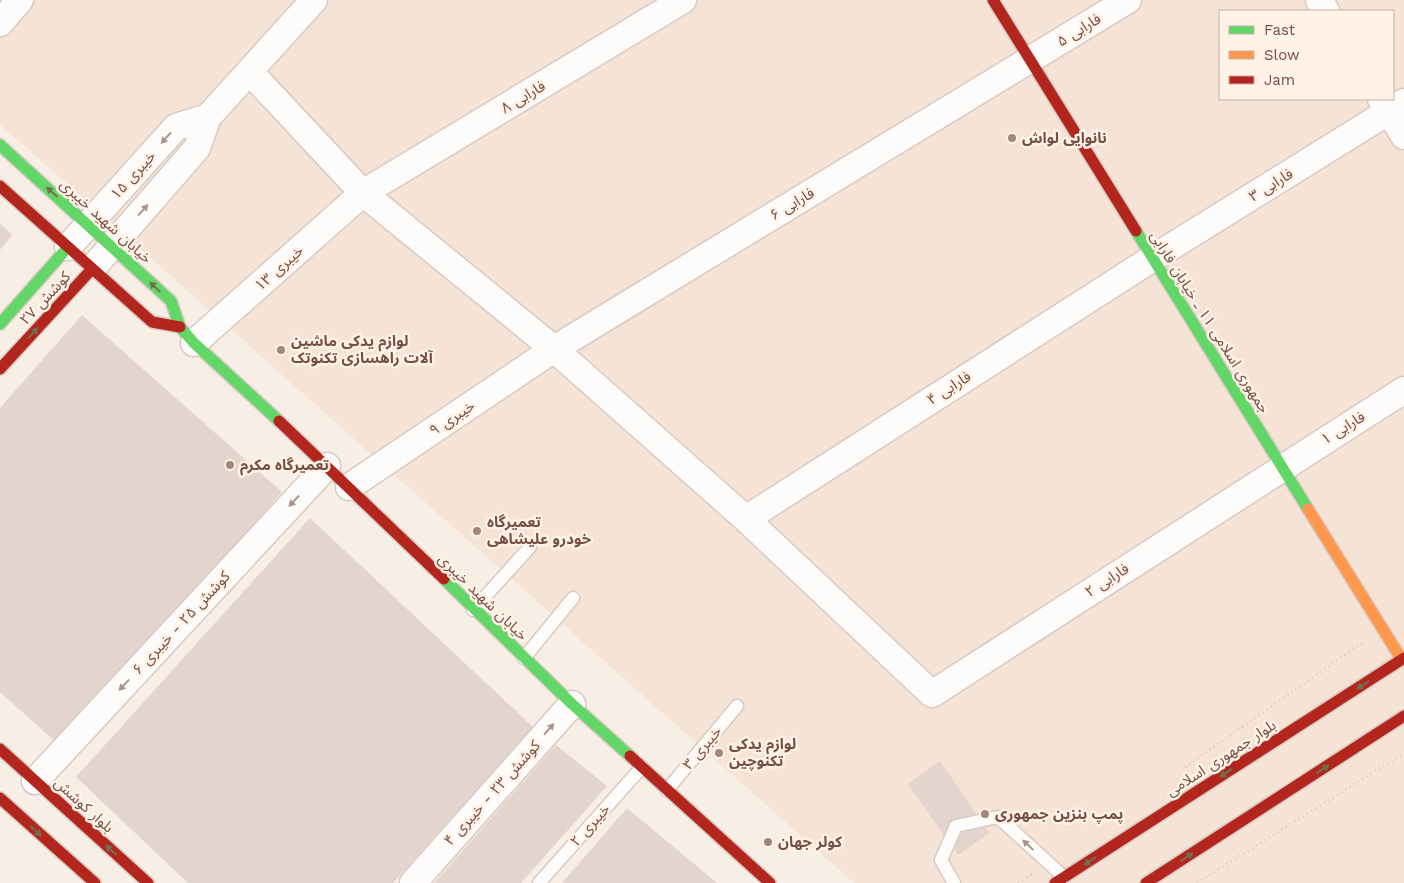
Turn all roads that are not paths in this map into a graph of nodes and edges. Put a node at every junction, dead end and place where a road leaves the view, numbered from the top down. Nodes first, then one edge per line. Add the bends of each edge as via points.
1 (20, 0) edge
2 (314, 0) edge
3 (683, 0) edge
4 (993, 0) edge
5 (1128, 0) edge
6 (0, 23) edge
7 (1030, 60) junction
8 (250, 72) junction
9 (1391, 104) edge
10 (208, 117) junction
11 (1404, 136) edge
12 (0, 145) edge
13 (0, 186) edge
14 (363, 193) junction
15 (88, 225) junction
16 (111, 246) junction
17 (68, 248) junction
18 (1153, 258) junction
19 (91, 270) junction
20 (0, 324) edge
21 (187, 335) junction
22 (554, 349) junction
23 (0, 370) edge
24 (1404, 390) edge
25 (327, 466) junction
26 (1283, 467) junction
27 (349, 487) junction
28 (746, 519) junction
29 (530, 547) dead end
30 (573, 598) dead end
31 (474, 610) junction
32 (524, 658) junction
33 (1403, 659) edge
34 (572, 704) junction
35 (737, 706) dead end
36 (1404, 716) edge
37 (0, 750) edge
38 (642, 767) junction
39 (35, 781) junction
40 (667, 790) junction
41 (4, 809) edge
42 (1059, 880) edge
43 (95, 883) edge
44 (148, 883) edge
45 (413, 883) edge
46 (539, 883) edge
47 (770, 883) edge
48 (954, 883) edge
49 (1146, 883) edge

1 - 6 street
2 - 8 street, خیبری ۱۵
3 - 14 street, فارابی ۸
4 - 7 street, جمهوری اسلامی ۱۱ ـ خیابان فارابی
5 - 7 street, فارابی ۵
7 - 18 street, جمهوری اسلامی ۱۱ ـ خیابان فارابی
7 - 22 street, فارابی ۶
8 - 10 street, خیبری ۱۵
8 - 14 street
9 - 11 street
9 - 18 street, فارابی ۳
10 -> 15 street, خیبری ۱۵ via 176,127
16 -> 10 street, خیبری ۱۵ via 198,148
15 -> 12 street, خیابان شهید خیبری
13 - 17 street
14 - 21 street, خیبری ۱۳
14 - 22 street
15 - 16 street, خیابان شهید خیبری
15 - 17 street, خیبری ۱۵
16 - 19 street, خیبری ۱۵
21 -> 16 street, خیابان شهید خیبری via 171,302
17 - 19 street
17 - 20 street
18 - 26 street, جمهوری اسلامی ۱۱ ـ خیابان فارابی
18 - 28 street, فارابی ۴
19 - 21 street via 152,322
23 -> 19 street, کوشش ۲۷
21 - 25 street, خیابان شهید خیبری
22 - 27 street, خیبری ۹
22 - 28 street
24 - 26 street, فارابی ۱
25 - 27 street, خیابان شهید خیبری
25 -> 39 street, کوشش ۲۵ - خیبری ۶
26 - 28 street, فارابی ۲ via 932,694
26 - 33 street, جمهوری اسلامی ۱۱ ـ خیابان فارابی
27 - 31 street, خیابان شهید خیبری
29 - 31 lane
30 - 32 lane
31 - 32 street, خیابان شهید خیبری
32 - 34 street, خیابان شهید خیبری
33 -> 42 street, بلوار جمهوری اسلامی
34 - 38 street, خیابان شهید خیبری
45 -> 34 street, کوشش ۲۳ - خیبری ۴
35 - 40 lane, خیبری ۳
49 -> 36 street
37 - 39 street, بلوار کوشش
38 - 40 street, خیابان شهید خیبری
38 - 46 lane, خیبری ۲
44 -> 39 street, بلوار کوشش
40 - 47 street, خیابان شهید خیبری
41 -> 43 street
42 -> 48 lane via 1048,863 998,817 956,826 941,860

